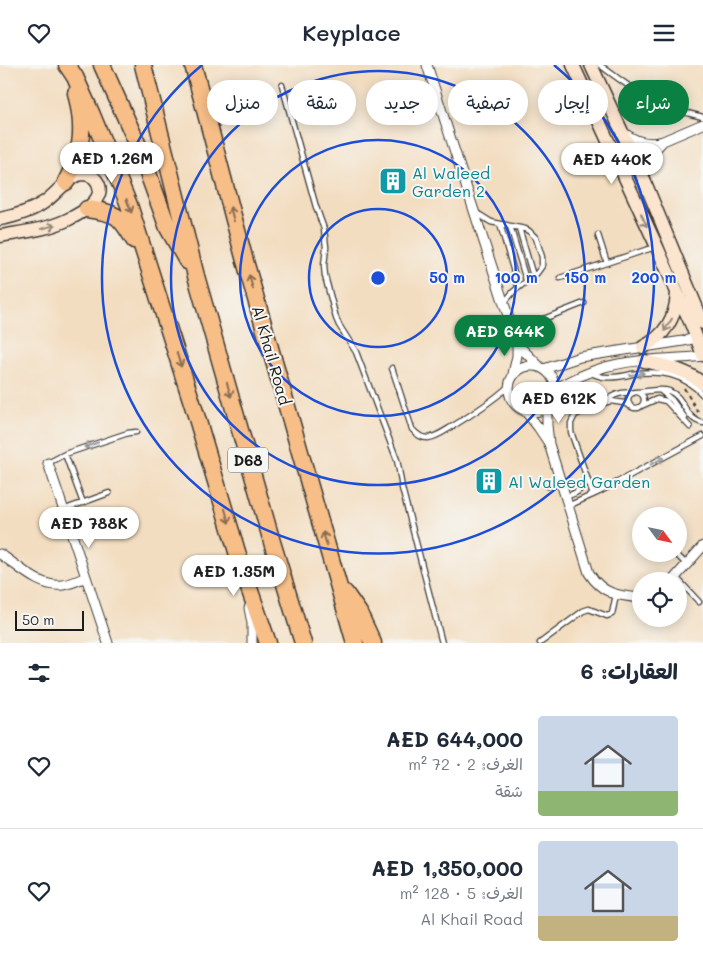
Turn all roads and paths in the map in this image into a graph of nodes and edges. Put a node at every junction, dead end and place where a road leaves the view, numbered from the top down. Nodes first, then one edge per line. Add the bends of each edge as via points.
1 (66, 65) edge
2 (102, 65) edge
3 (143, 65) edge
4 (193, 65) edge
5 (199, 65) edge
6 (427, 65) edge
7 (573, 65) edge
8 (591, 65) edge
9 (600, 65) edge
10 (282, 85) dead end
11 (200, 93) junction
12 (703, 117) edge
13 (703, 124) edge
14 (623, 132) junction
15 (663, 141) junction
16 (642, 175) junction
17 (66, 182) junction
18 (87, 209) junction
19 (474, 211) junction
20 (0, 219) edge
21 (500, 224) junction
22 (510, 226) junction
23 (519, 227) junction
24 (598, 235) dead end
25 (0, 236) edge
26 (656, 247) junction
27 (146, 257) junction
28 (607, 263) junction
29 (196, 276) junction
30 (532, 276) junction
31 (560, 278) dead end
32 (526, 281) junction
33 (687, 283) junction
34 (518, 286) junction
35 (677, 293) junction
36 (703, 301) edge
37 (584, 303) dead end
38 (504, 304) junction
39 (703, 323) edge
40 (513, 331) junction
41 (700, 337) edge
42 (517, 342) junction
43 (643, 347) junction
44 (703, 355) edge
45 (644, 361) junction
46 (392, 368) dead end
47 (542, 368) junction
48 (589, 372) junction
49 (512, 376) junction
50 (688, 382) junction
51 (703, 384) edge
52 (508, 387) junction
53 (555, 389) junction
54 (660, 391) junction
55 (635, 392) junction
56 (703, 395) edge
57 (603, 403) junction
58 (630, 405) junction
59 (547, 406) junction
60 (642, 406) junction
61 (526, 411) junction
62 (703, 422) edge
63 (136, 432) dead end
64 (703, 436) edge
65 (549, 444) junction
66 (65, 454) junction
67 (48, 463) joint
68 (586, 477) junction
69 (561, 481) junction
70 (548, 486) dead end
71 (109, 493) dead end
72 (566, 495) junction
73 (593, 495) junction
74 (83, 503) junction
75 (568, 506) junction
76 (63, 510) junction
77 (703, 546) edge
78 (0, 554) edge
79 (241, 565) junction
80 (687, 565) joint
81 (680, 572) edge
82 (86, 577) junction
83 (339, 586) junction
84 (687, 591) edge
85 (616, 595) junction
86 (632, 597) edge
87 (699, 602) dead end
88 (108, 643) edge
89 (252, 643) edge
90 (268, 643) edge
91 (303, 643) edge
92 (355, 643) edge
93 (373, 643) edge
94 (442, 643) edge
95 (540, 643) edge

1 - 17 highway via 79,104 81,132 76,161
1 -> 27 highway via 78,83 109,154
2 - 29 highway via 137,143 168,228
3 - 29 highway, D68
4 - 11 highway, Al Khail Road
5 - 11 highway
6 - 19 street
7 -> 26 street
8 - 14 street
9 - 12 lane via 652,100
10 - 94 lane via 324,229 325,276 336,318 356,352 397,459
83 -> 11 highway, Al Khail Road
13 - 15 street
14 - 15 street via 642,142
14 - 16 street
15 - 16 street via 652,153
16 - 33 street
17 - 18 street via 84,174 96,180 98,195
17 - 20 street via 44,203
25 -> 18 street via 56,225
18 - 27 highway via 105,211 119,219
19 - 21 lane
19 - 38 street
21 - 22 lane
21 - 34 lane
22 - 23 lane
22 - 32 lane
23 - 30 lane
23 - 30 lane via 533,234 542,257 540,269
24 - 28 lane
26 - 28 lane
26 - 35 street
27 -> 79 highway
28 - 31 lane
29 -> 91 highway, D68
30 - 32 lane
32 - 34 lane
33 - 36 street
33 - 39 street
34 - 38 lane
35 - 41 street
35 -> 43 street via 675,310 668,325 658,338
37 - 40 lane
38 - 40 street
40 - 42 street
41 - 43 street
41 - 44 street
42 - 47 street
42 - 49 street
43 - 47 street via 580,357
44 - 45 street
45 - 48 street
45 - 51 street via 679,370
46 - 52 lane via 412,429 426,438 438,435 480,409
47 - 49 street via 524,366
47 - 53 street via 553,379
48 -> 50 lane via 610,377 657,372
48 - 53 street
49 - 52 street
50 - 56 lane
50 - 62 path via 683,387
52 - 61 street via 511,400
53 - 59 street
54 - 55 lane
54 - 60 lane via 672,400 690,426 666,401 657,399
54 - 62 lane via 675,395 692,418
55 - 57 lane via 623,392
55 - 58 lane via 628,399
55 - 60 lane via 644,398
57 - 58 lane
57 - 68 lane via 575,415 570,423
58 - 60 lane
59 - 61 street via 537,411
59 - 65 street
61 - 65 street
63 -> 66 lane
73 -> 64 lane
65 - 69 street
66 - 67 lane
66 - 74 lane
67 - 76 street
68 - 72 lane via 579,491
68 - 73 lane
69 - 70 lane
69 - 72 street
71 - 74 lane
72 - 75 street
73 - 75 lane
74 - 76 lane
75 - 85 street via 589,573 600,587
76 - 82 street
77 - 80 street
78 - 82 street via 32,576 52,585 66,585
79 - 89 street via 239,569 252,623
79 - 90 highway
80 - 81 street
82 - 88 street
83 - 92 highway, Al Khail Road
83 - 93 highway via 355,605
84 - 87 lane
85 - 86 street
85 - 95 lane via 610,616 590,609 583,611

